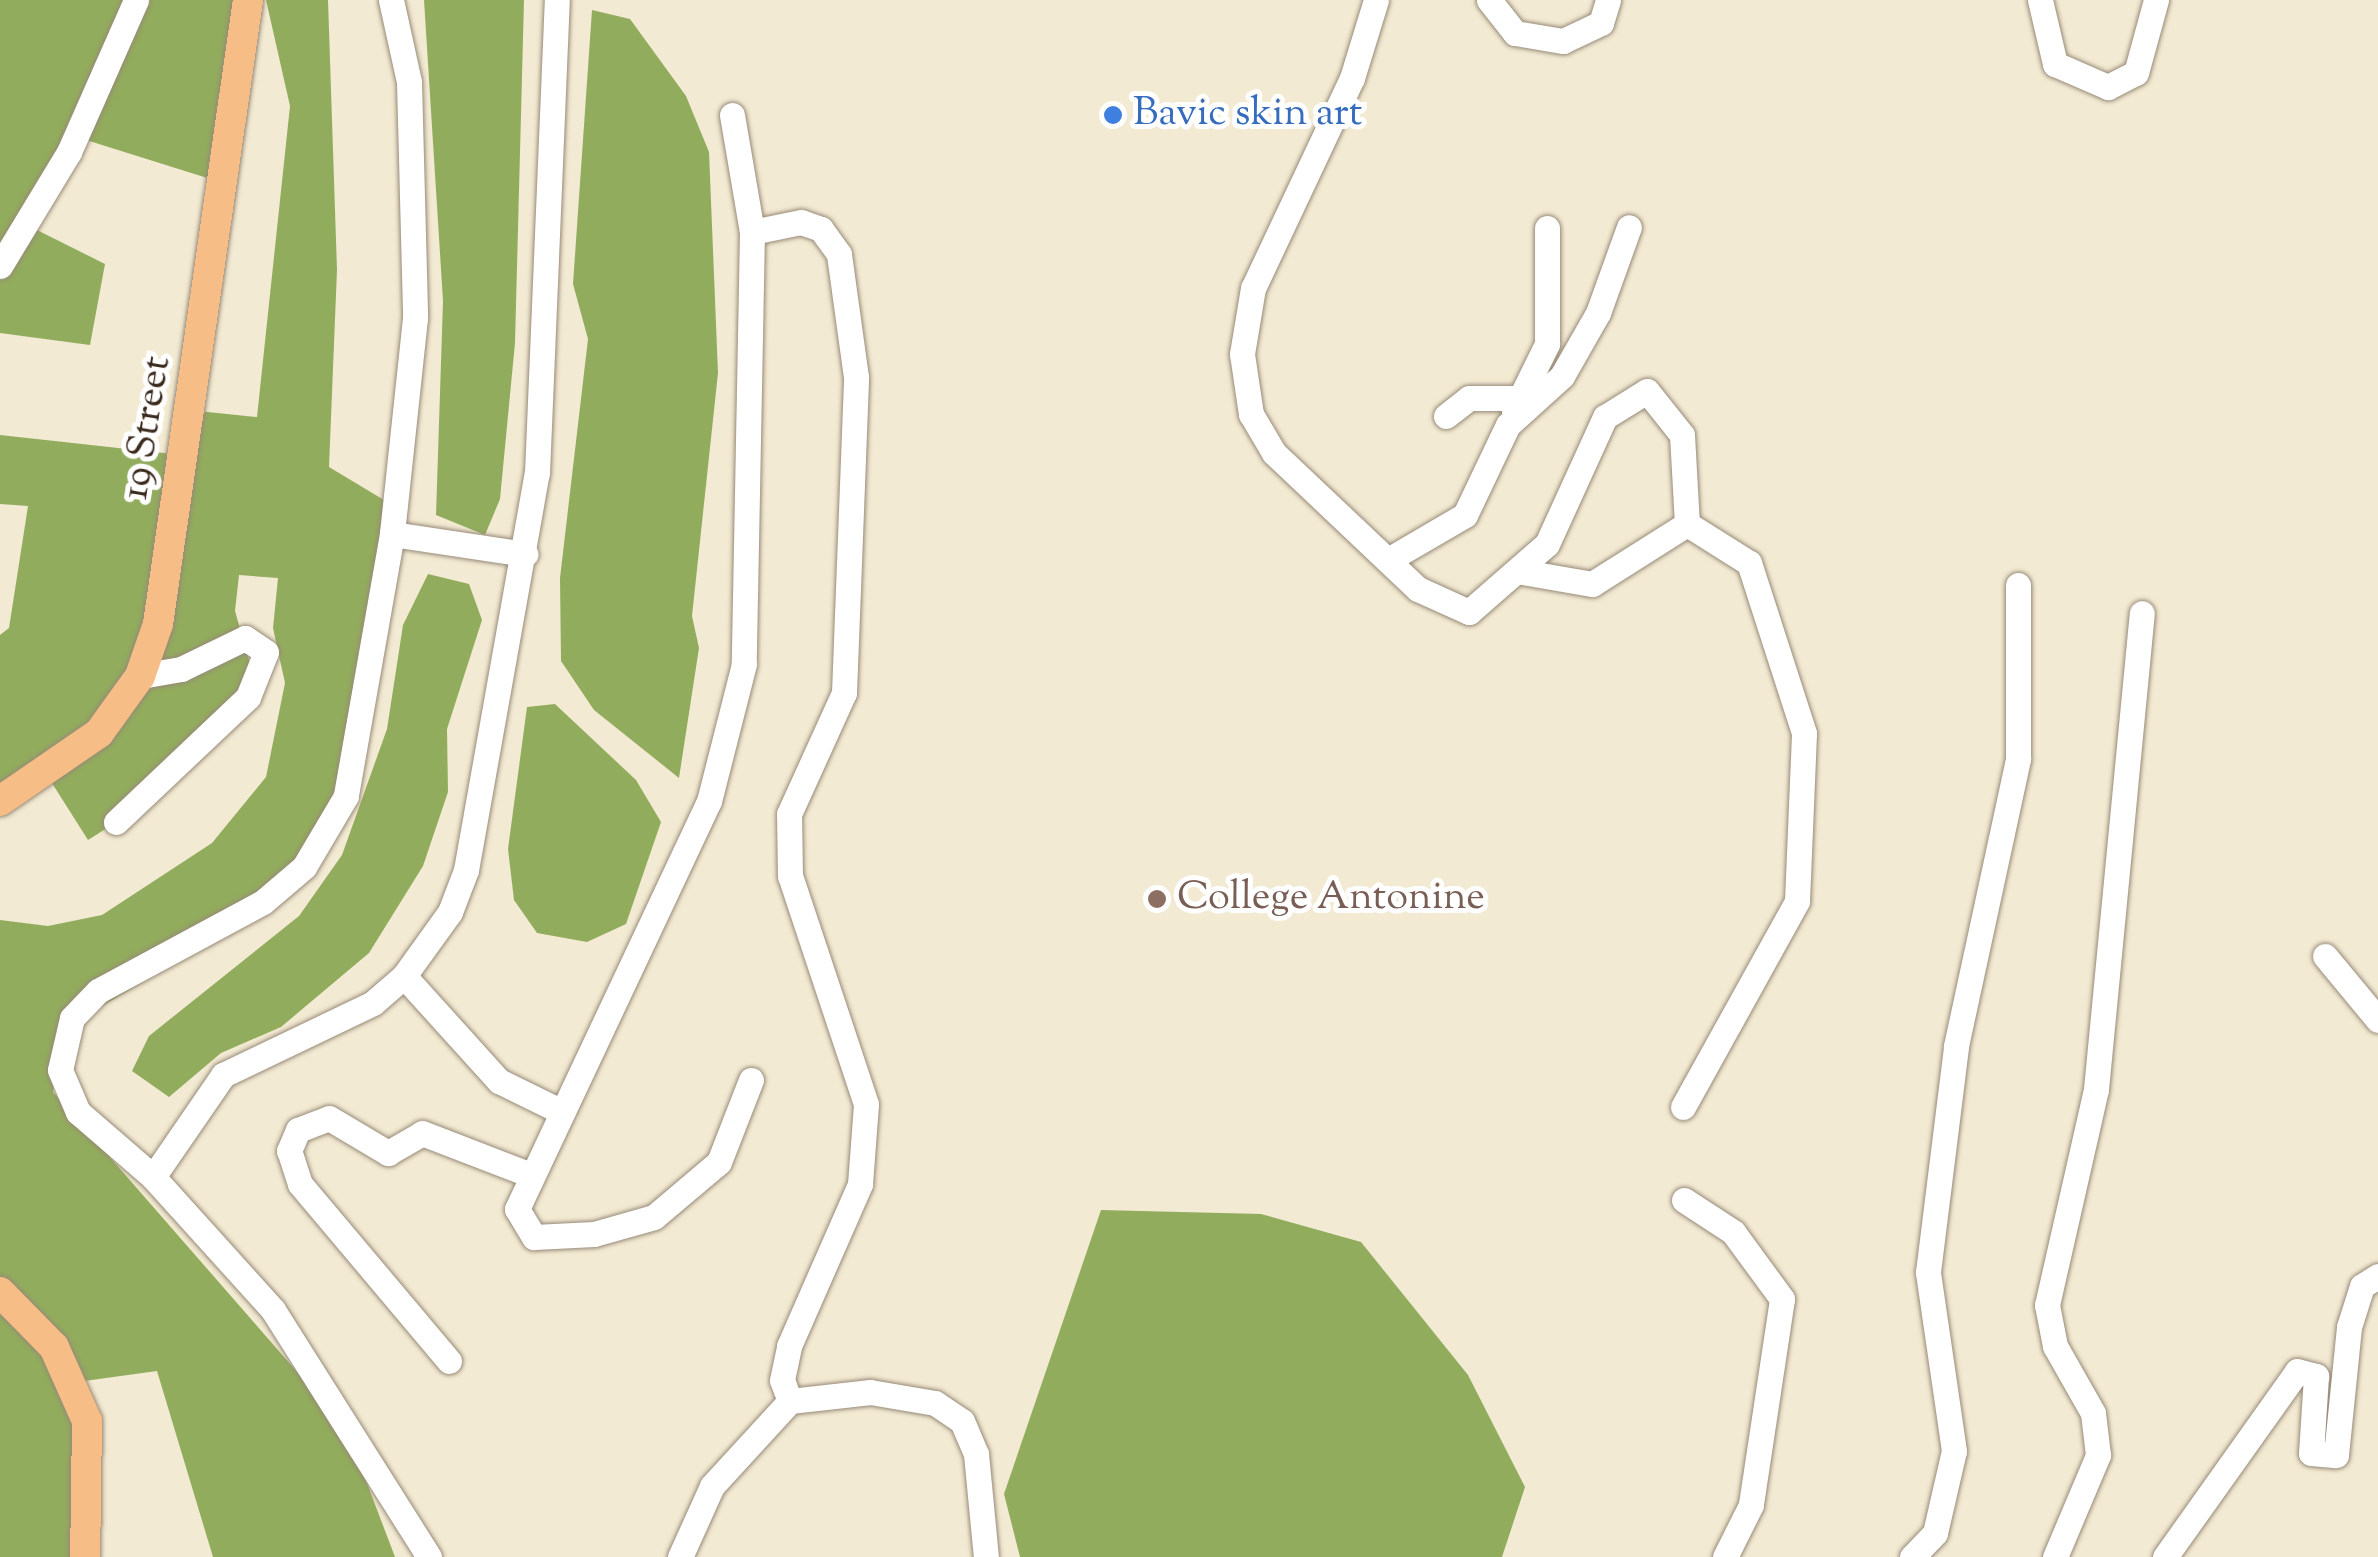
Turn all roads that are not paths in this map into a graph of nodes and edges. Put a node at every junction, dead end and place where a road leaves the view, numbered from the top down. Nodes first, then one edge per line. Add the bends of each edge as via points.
1 (136, 0) edge
2 (248, 0) edge
3 (391, 0) edge
4 (557, 0) edge
5 (1376, 0) edge
6 (1489, 0) edge
7 (1608, 0) edge
8 (2040, 0) edge
9 (2156, 0) edge
10 (732, 115) dead end
11 (1629, 227) dead end
12 (1547, 228) dead end
13 (752, 232) junction
14 (0, 266) edge
15 (1521, 398) junction
16 (1446, 416) dead end
17 (1508, 425) junction
18 (1687, 524) junction
19 (392, 534) junction
20 (526, 554) junction
21 (1388, 560) junction
22 (1522, 572) junction
23 (2018, 586) dead end
24 (2142, 613) dead end
25 (140, 676) junction
26 (0, 801) edge
27 (116, 822) dead end
28 (2325, 956) dead end
29 (404, 976) junction
30 (2378, 1020) edge
31 (751, 1080) dead end
32 (1683, 1107) dead end
33 (560, 1110) junction
34 (532, 1174) junction
35 (153, 1177) junction
36 (1684, 1200) dead end
37 (2378, 1276) edge
38 (0, 1292) edge
39 (449, 1362) dead end
40 (790, 1401) junction
41 (85, 1557) edge
42 (428, 1557) edge
43 (680, 1557) edge
44 (986, 1557) edge
45 (1725, 1557) edge
46 (1912, 1557) edge
47 (2056, 1557) edge
48 (2166, 1557) edge

1 - 14 street via 60,168
2 - 25 main road, 19 Street via 158,624
3 - 19 street via 409,82 415,254
4 - 20 street via 546,344
5 - 21 street via 1352,78 1253,288 1242,377 1274,453
6 - 7 street via 1515,32 1563,41 1602,23
8 - 9 street via 2054,64 2108,87 2136,72
10 - 13 street
11 - 17 street via 1598,314 1562,376
12 - 15 street via 1547,344
13 - 33 street via 744,664 709,800
13 - 40 street via 801,222 821,229 839,254 856,376 844,693 789,814 790,876 866,1104 860,1184 789,1346 782,1380
15 - 16 street via 1469,398
15 - 17 street
17 - 21 street via 1464,515
18 - 22 street via 1592,584
18 - 22 street via 1682,435 1646,391 1605,417 1547,544
18 - 32 street via 1748,563 1804,733 1797,901
19 - 20 street
19 - 35 street via 354,769 326,840 264,902 98,992 62,1045 64,1091 78,1112
20 - 29 street via 466,870 450,912
21 - 22 street via 1418,589 1469,612
23 - 46 street via 2018,758 1956,1046 1928,1272 1954,1451 1935,1533
24 - 47 street via 2096,1089 2047,1305 2056,1346 2093,1413 2098,1456
25 - 26 main road, 19 Street via 99,733
25 - 27 street via 245,638 266,652 248,697
28 - 30 street
29 - 33 street via 499,1081
29 - 35 street via 374,1002 223,1075
31 - 34 street via 719,1162 654,1217 594,1234 534,1237 517,1209
33 - 34 street
34 - 39 street via 422,1133 388,1153 329,1118 298,1130 290,1152 300,1184
35 - 42 street via 272,1310
36 - 45 street via 1733,1232 1782,1299 1751,1505
37 - 48 street via 2362,1286 2349,1327 2336,1456 2312,1453 2316,1376 2297,1372
38 - 41 main road via 54,1347 82,1406 92,1468
40 - 43 street via 712,1486
40 - 44 street via 870,1392 935,1403 962,1421 976,1454

